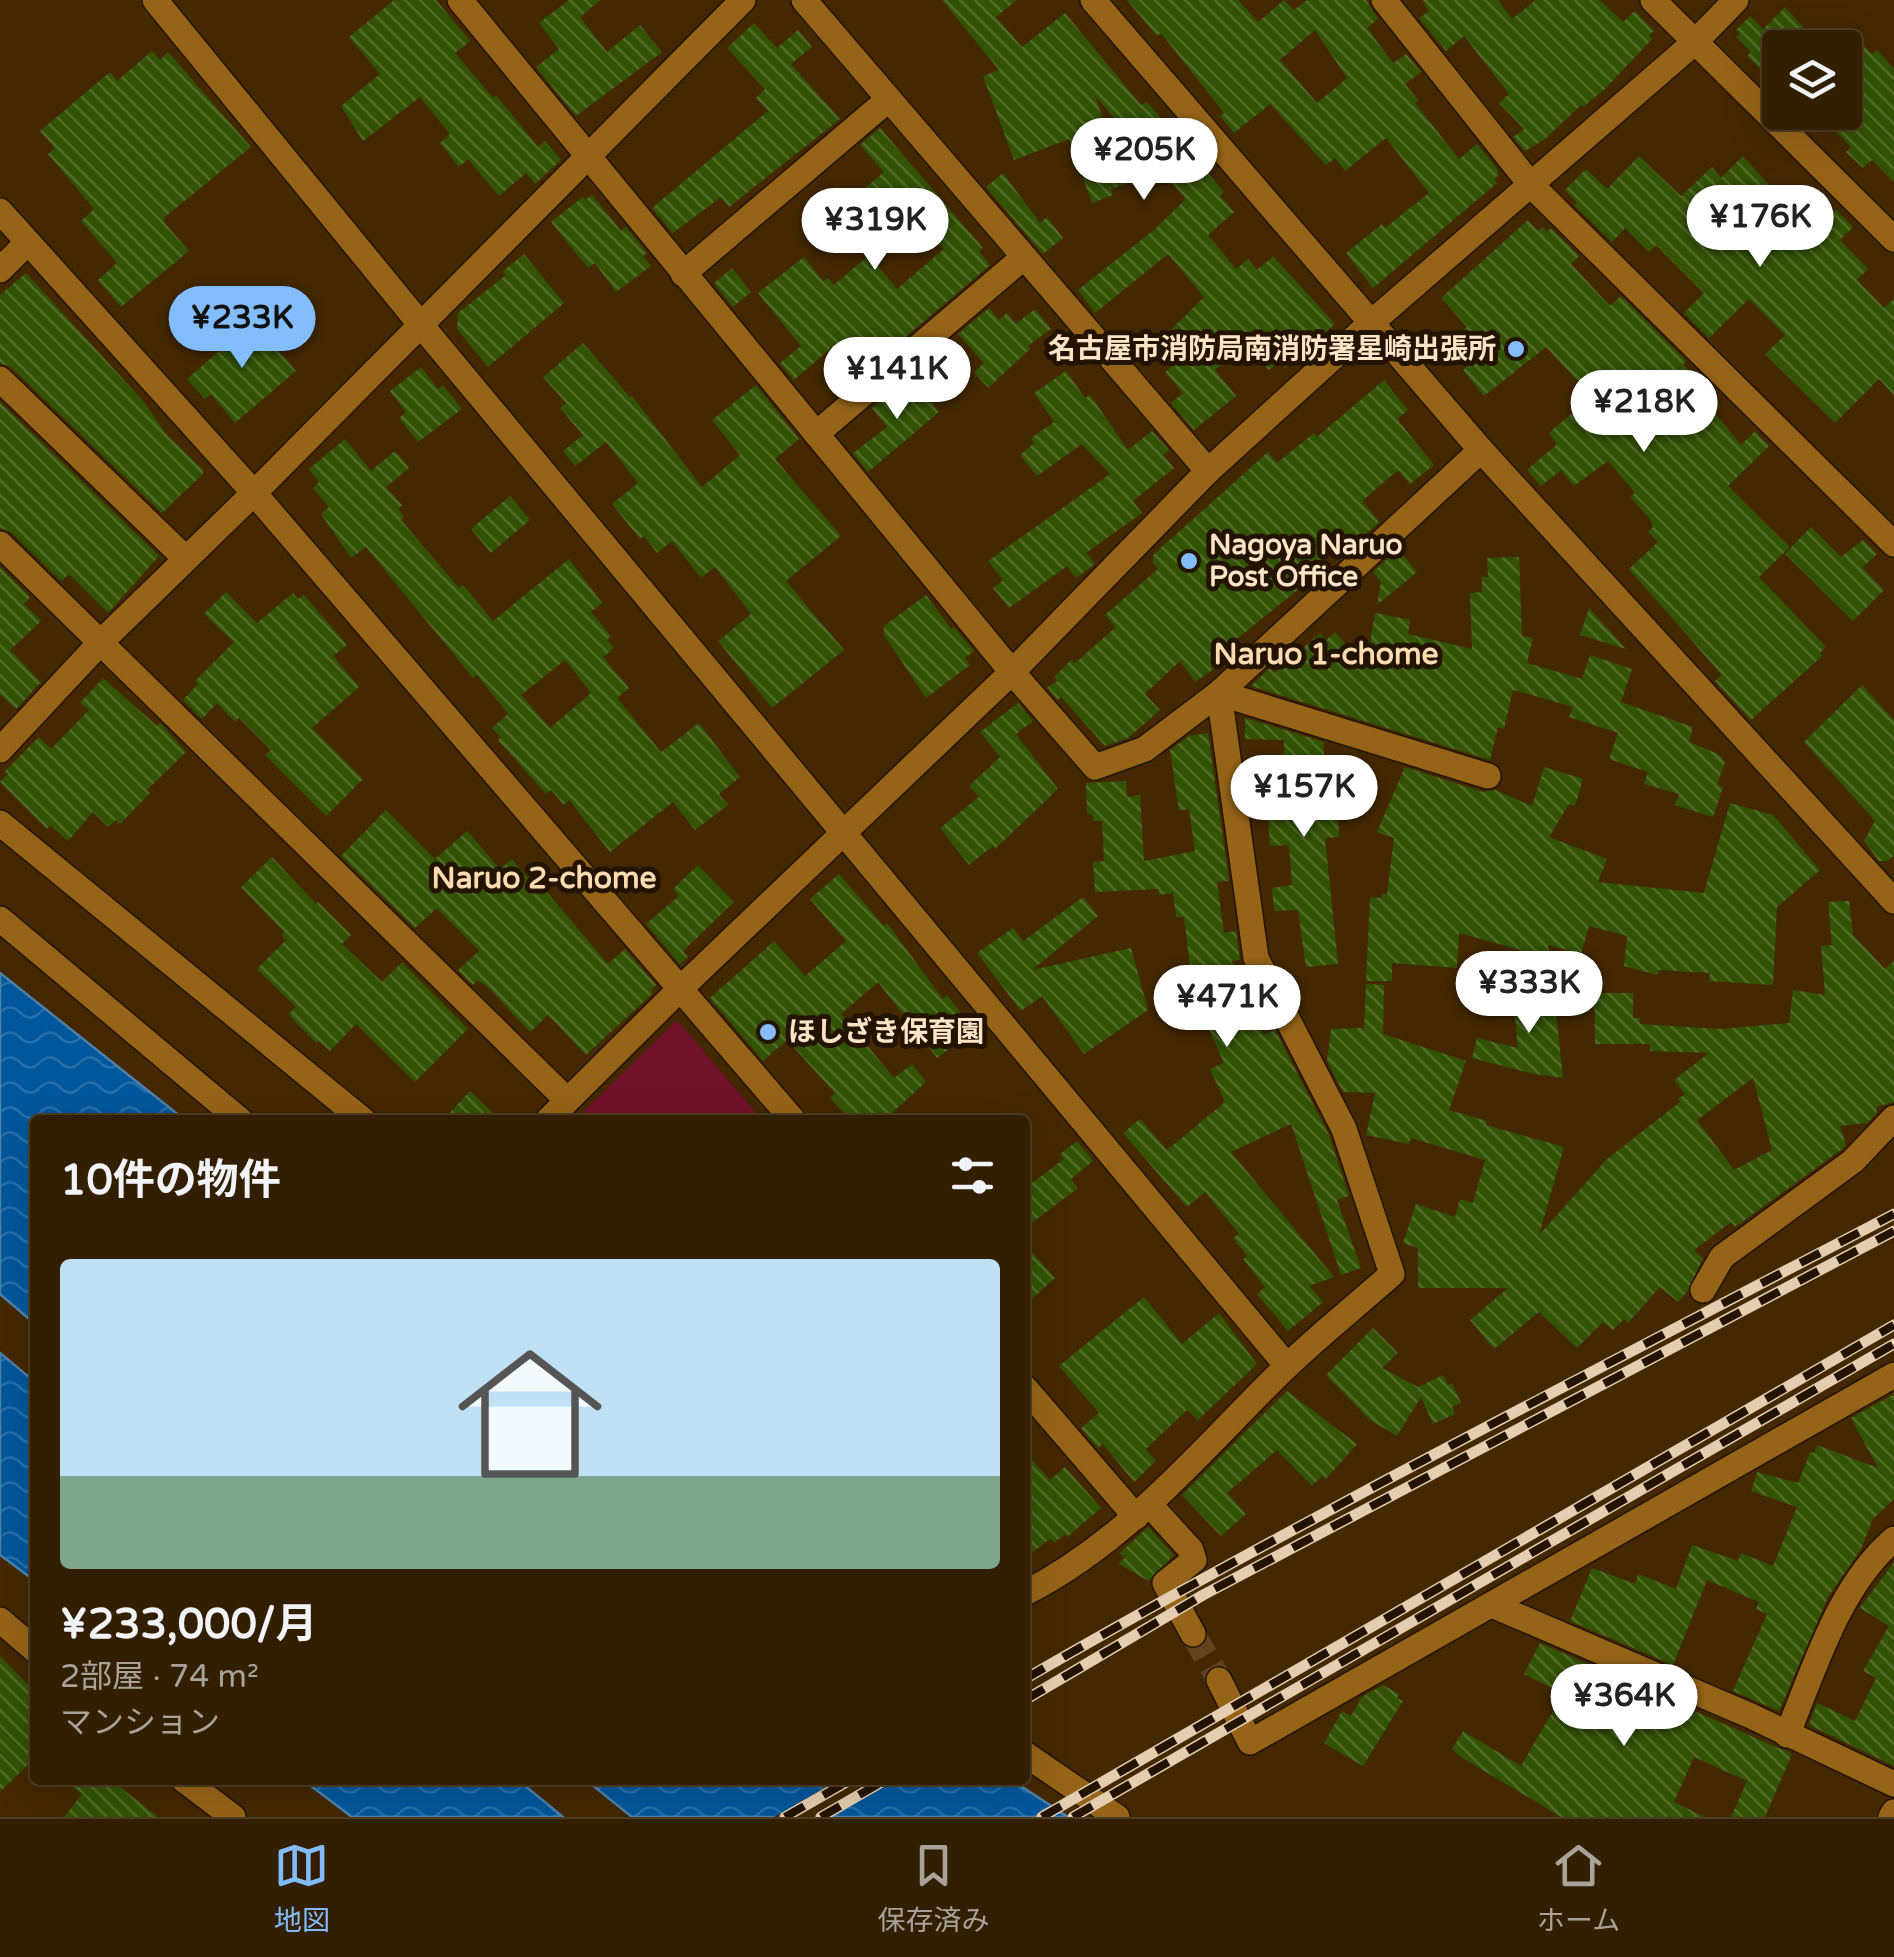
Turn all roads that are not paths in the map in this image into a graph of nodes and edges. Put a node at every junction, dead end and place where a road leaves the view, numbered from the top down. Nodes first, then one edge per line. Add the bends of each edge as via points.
1 (156, 0) edge
2 (460, 0) edge
3 (743, 0) edge
4 (804, 0) edge
5 (1092, 0) edge
6 (1384, 0) edge
7 (1654, 0) edge
8 (1736, 0) edge
9 (1695, 42) junction
10 (889, 100) junction
11 (586, 156) junction
12 (1531, 185) junction
13 (0, 211) edge
14 (1894, 239) edge
15 (28, 242) junction
16 (1024, 256) junction
17 (0, 270) edge
18 (683, 274) junction
19 (1372, 322) junction
20 (421, 325) junction
21 (0, 380) edge
22 (816, 434) junction
23 (1481, 450) junction
24 (1208, 471) junction
25 (254, 492) junction
26 (0, 544) edge
27 (1894, 544) edge
28 (185, 558) junction
29 (101, 642) junction
30 (1012, 672) junction
31 (1219, 693) junction
32 (5, 735) edge
33 (1488, 776) dead end
34 (0, 823) edge
35 (846, 832) junction
36 (1892, 893) edge
37 (0, 919) edge
38 (680, 989) junction
39 (568, 1100) junction
40 (234, 1115) edge
41 (357, 1115) edge
42 (553, 1115) edge
43 (789, 1115) edge
44 (1894, 1118) edge
45 (1703, 1290) dead end
46 (1287, 1366) junction
47 (1894, 1375) edge
48 (1030, 1393) edge
49 (1142, 1510) junction
50 (1894, 1538) edge
51 (1030, 1590) edge
52 (1492, 1605) junction
53 (0, 1620) edge
54 (1193, 1634) tunnel mouth
55 (30, 1646) edge
56 (1219, 1680) tunnel mouth
57 (1787, 1735) junction
58 (1030, 1757) edge
59 (1894, 1784) edge
60 (191, 1785) edge
61 (233, 1817) edge
62 (1117, 1817) edge

1 - 20 street
2 - 11 street
3 - 11 street
4 - 10 street
5 - 19 street
6 - 12 street
7 - 9 street
8 - 9 street
9 - 12 street
9 - 14 street
10 - 16 street
10 - 18 street
11 - 18 street
11 - 20 street
12 - 19 street
12 - 27 street
13 - 15 street
15 - 17 street
15 - 25 street
16 - 22 street
16 - 24 street
18 - 22 street
19 - 23 street
19 - 24 street
20 - 25 street
20 - 35 street
21 - 28 street
22 - 30 street
23 - 31 street
23 - 36 street
24 - 30 street
25 - 28 street
25 - 38 street
26 - 29 street
28 - 29 street
29 - 32 street
29 - 39 street
30 - 31 street via 1095,767 1146,748
30 - 35 street
31 - 33 street
31 - 46 street via 1256,958 1344,1129 1392,1274
34 - 41 street
35 - 38 street
35 - 46 street
37 - 40 street
38 - 39 street
38 - 43 street
39 - 42 street
44 - 45 street via 1853,1162 1722,1257
46 - 49 street
47 - 52 street
48 - 49 street
49 - 51 street via 1069,1571
49 - 54 street via 1191,1550 1194,1560 1165,1583
50 - 57 street via 1843,1605
52 - 56 street via 1250,1742
52 - 57 street
53 - 55 street
57 - 59 street
58 - 62 street
60 - 61 street

